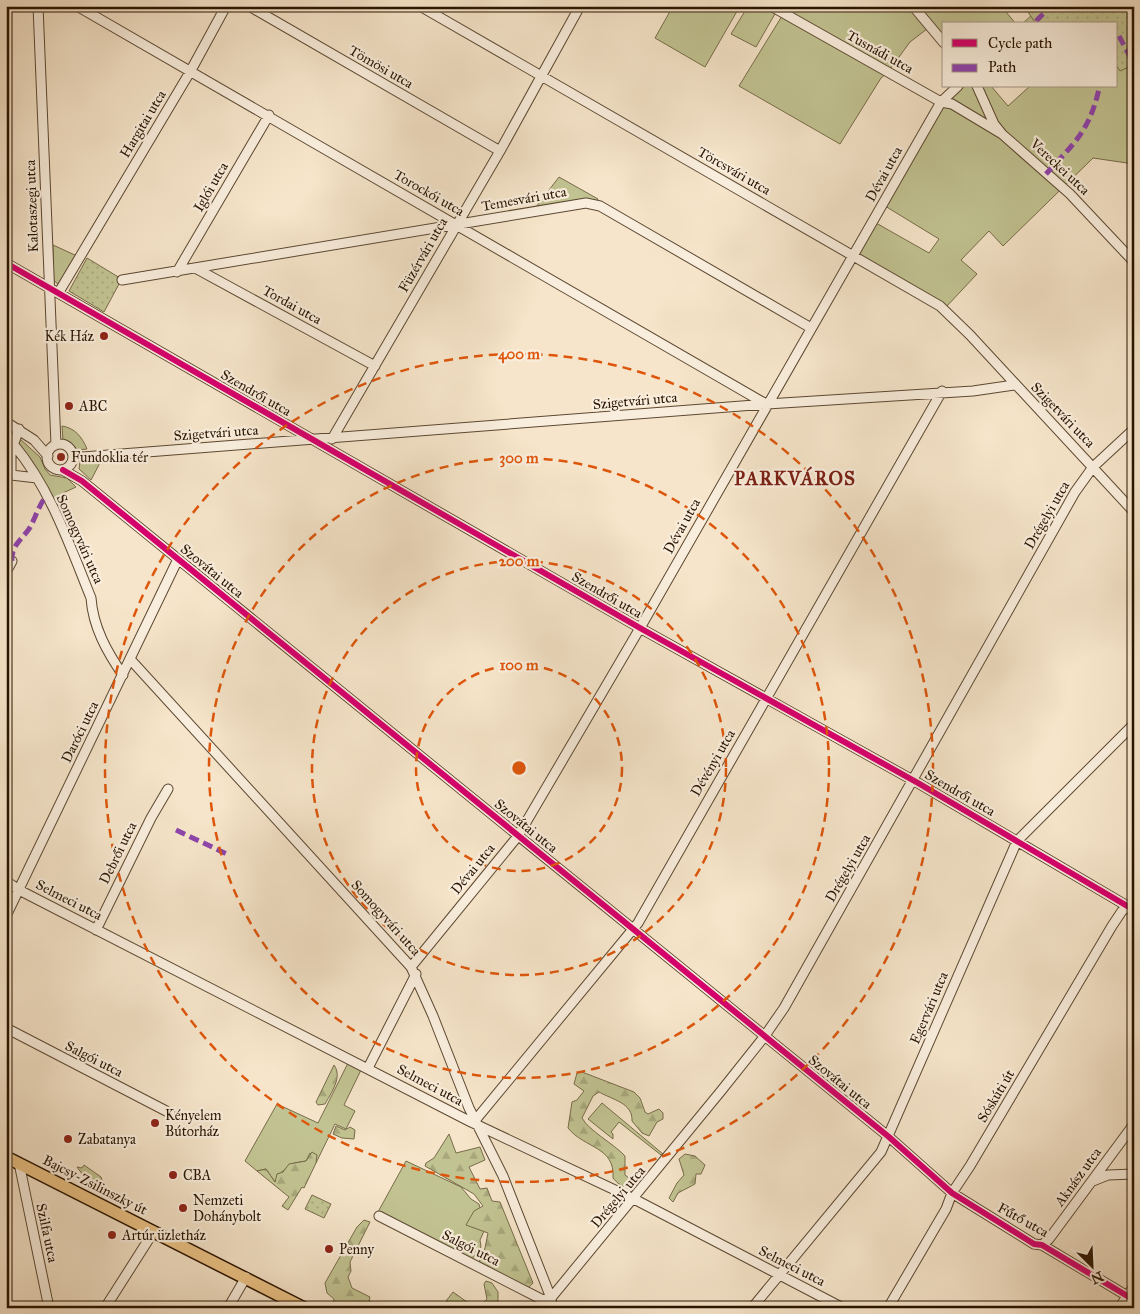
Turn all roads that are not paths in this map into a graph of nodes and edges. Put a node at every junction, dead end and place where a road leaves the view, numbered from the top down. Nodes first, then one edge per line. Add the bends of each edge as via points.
1 (38, 6) edge
2 (78, 6) edge
3 (226, 6) edge
4 (249, 6) edge
5 (420, 6) edge
6 (580, 6) edge
7 (771, 6) edge
8 (913, 6) edge
9 (942, 40) edge
10 (190, 72) junction
11 (542, 76) junction
12 (956, 88) edge
13 (978, 88) edge
14 (941, 102) junction
15 (269, 115) junction
16 (1002, 134) junction
17 (500, 151) junction
18 (457, 224) junction
19 (854, 256) junction
20 (1134, 262) edge
21 (6, 263) edge
22 (197, 269) junction
23 (177, 272) junction
24 (122, 280) dead end
25 (49, 288) junction
26 (59, 292) junction
27 (811, 328) junction
28 (374, 366) junction
29 (1014, 385) junction
30 (942, 391) junction
31 (767, 404) junction
32 (6, 422) edge
33 (19, 429) junction
34 (1134, 429) edge
35 (332, 439) junction
36 (314, 440) junction
37 (14, 445) junction
38 (54, 448) junction
39 (72, 458) junction
40 (1093, 466) junction
41 (63, 470) junction
42 (9, 476) edge
43 (37, 478) junction
44 (82, 481) junction
45 (1134, 512) edge
46 (178, 559) junction
47 (12, 561) dead end
48 (6, 572) edge
49 (640, 628) junction
50 (130, 660) junction
51 (123, 675) junction
52 (768, 699) junction
53 (1134, 724) edge
54 (914, 781) junction
55 (168, 789) dead end
56 (518, 836) junction
57 (1017, 841) junction
58 (6, 881) edge
59 (19, 890) junction
60 (1132, 906) edge
61 (6, 916) edge
62 (633, 929) junction
63 (96, 930) junction
64 (413, 971) junction
65 (6, 1028) edge
66 (764, 1037) junction
67 (368, 1068) junction
68 (170, 1113) dead end
69 (476, 1123) junction
70 (1134, 1124) edge
71 (890, 1137) junction
72 (6, 1157) edge
73 (19, 1163) junction
74 (1134, 1174) edge
75 (1092, 1182) junction
76 (952, 1193) junction
77 (634, 1199) junction
78 (379, 1216) dead end
79 (154, 1231) junction
80 (1042, 1245) junction
81 (779, 1274) junction
82 (246, 1277) junction
83 (1134, 1286) edge
84 (551, 1298) junction
85 (1130, 1298) edge
86 (48, 1308) edge
87 (105, 1308) edge
88 (228, 1308) edge
89 (304, 1308) edge
90 (552, 1308) edge
91 (752, 1308) edge
92 (844, 1308) edge
93 (888, 1308) edge
94 (1119, 1308) edge

1 - 25 street, Kalotaszegi utca
2 - 10 street, Torockói utca
3 - 10 street, Hargitai utca
4 - 17 street, Tömösi utca
5 - 11 street, Törcsvári utca
6 - 11 street, Füzérvári utca
7 - 14 street, Tusnádi utca
8 - 9 street
10 - 15 street, Torockói utca
10 - 26 street, Hargitai utca
11 - 17 street, Füzérvári utca
11 - 19 street, Törcsvári utca
12 - 14 street, Dévai utca
13 - 16 street, Vereckei utca
14 - 16 street, Tusnádi utca via 952,104
14 - 19 street, Dévai utca
15 - 18 street, Torockói utca
15 - 23 street, Iglói utca
16 - 20 street, Vereckei utca via 1070,194
17 - 18 street, Füzérvári utca
18 - 22 street, Temesvári utca
18 - 27 street, Temesvári utca via 580,203 600,206
18 - 28 street, Füzérvári utca
18 - 31 street, Torockói utca
19 - 27 street, Dévai utca
19 - 29 street, Törcsvári utca via 940,306
21 - 25 street, Szendrői utca via 42,281
22 - 23 street, Temesvári utca
22 - 28 street, Tordai utca
23 - 24 street, Temesvári utca
25 - 26 street, Szendrői utca
25 - 38 street, Kalotaszegi utca via 57,434
26 - 36 street, Szendrői utca
27 - 31 street, Dévai utca
28 - 35 street, Füzérvári utca
29 - 30 street, Szigetvári utca via 973,391
29 - 40 street, Szigetvári utca
30 - 31 street, Szigetvári utca
30 - 52 street, Dévényi utca
31 - 35 street, Szigetvári utca
31 - 49 street, Dévai utca
32 - 33 street
33 - 37 street
33 - 38 street via 34,440
34 - 40 street, Drégelyi utca
35 - 36 street, Szigetvári utca
36 - 39 street, Szigetvári utca
36 - 49 street, Szendrői utca
37 - 42 street
37 - 43 street, Somogyvári utca
38 - 39 street via 68,447
38 - 41 street via 53,468
39 - 41 street
39 - 44 street
40 - 45 street, Szigetvári utca
40 - 54 street, Drégelyi utca via 1075,492
41 - 44 street
42 - 43 street
43 - 51 street, Somogyvári utca via 88,591 103,641
44 - 46 street, Szovátai utca
46 - 50 street, Daróci utca
46 - 56 street, Szovátai utca
47 - 48 street
49 - 52 street, Szendrői utca
49 - 56 street, Dévai utca
50 - 51 street, Daróci utca
50 - 64 street, Somogyvári utca
51 - 59 street, Daróci utca
52 - 54 street, Szendrői utca
52 - 62 street, Dévényi utca
53 - 57 street, Egervári utca
54 - 57 street, Szendrői utca
54 - 66 street, Drégelyi utca via 784,1008
55 - 63 street, Debrői utca
56 - 62 street, Szovátai utca
56 - 64 street, Dévai utca
57 - 60 street, Szendrői utca
57 - 71 street, Egervári utca
58 - 59 street, Selmeci utca
59 - 61 street, Daróci utca
59 - 63 street, Selmeci utca
60 - 76 street, Sóskúti út via 1112,926
62 - 66 street, Szovátai utca
62 - 69 street, Dévényi utca
63 - 67 street, Selmeci utca
64 - 67 street, Dévai utca
64 - 69 street, Somogyvári utca
65 - 68 street, Salgói utca
66 - 71 street, Szovátai utca
66 - 77 street, Drégelyi utca
67 - 69 street, Selmeci utca
69 - 77 street, Selmeci utca
69 - 84 street, Somogyvári utca via 503,1176
70 - 75 street, Aknász utca
71 - 76 street, Szovátai utca
71 - 81 street, Egervári utca
72 - 73 main road, Bajcsy-Zsilinszky út
73 - 79 main road, Bajcsy-Zsilinszky út
73 - 86 street, Szilfa utca
74 - 75 street via 1108,1175
75 - 80 street, Aknász utca
76 - 80 street, Fűtő utca via 1034,1244
76 - 93 street, Sóskúti út via 946,1209
77 - 81 street, Selmeci utca
77 - 84 street, Drégelyi utca
78 - 84 street, Salgói utca via 543,1300
79 - 82 main road, Bajcsy-Zsilinszky út
79 - 87 street
80 - 85 street, Fűtő utca
81 - 91 street, Egervári utca
81 - 92 street, Selmeci utca
82 - 88 street
82 - 89 main road, Bajcsy-Zsilinszky út
83 - 85 street
84 - 90 street, Somogyvári utca
85 - 94 street

